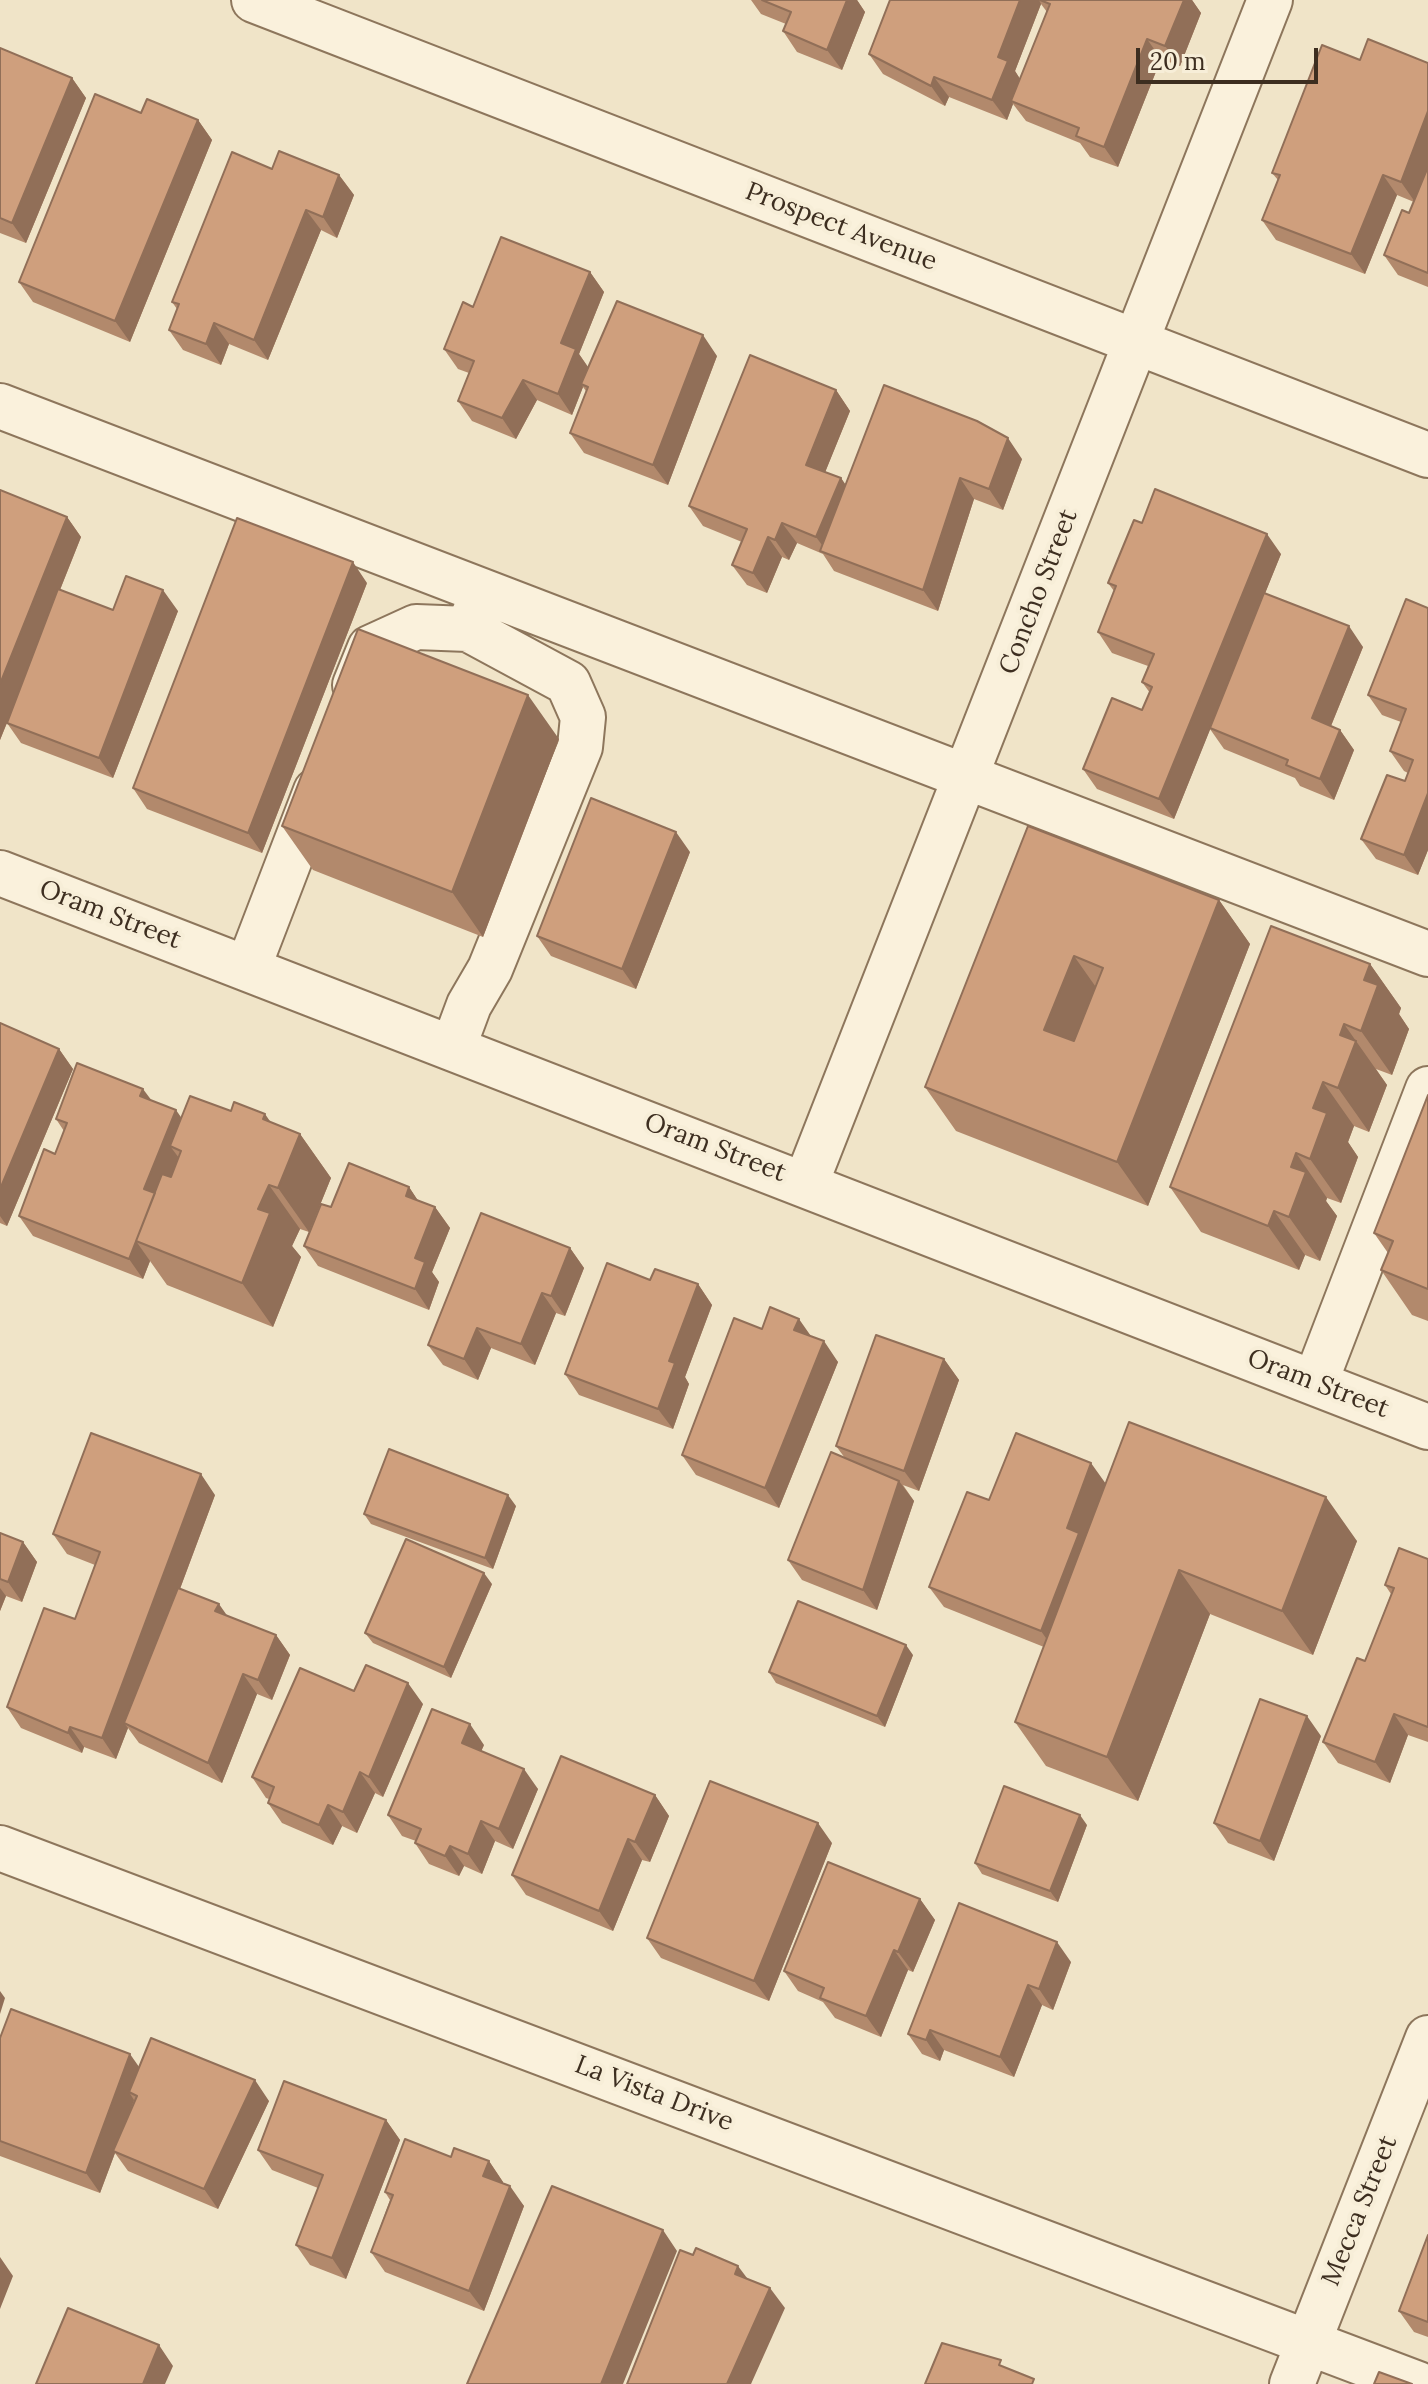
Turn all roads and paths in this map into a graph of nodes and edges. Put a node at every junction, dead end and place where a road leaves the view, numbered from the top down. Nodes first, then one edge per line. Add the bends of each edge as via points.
1 (254, 0) edge
2 (1270, 0) edge
3 (1135, 341) junction
4 (0, 406) edge
5 (1428, 455) edge
6 (475, 611) junction
7 (968, 775) junction
8 (0, 873) edge
9 (1428, 954) edge
10 (248, 968) junction
11 (453, 1048) junction
12 (1428, 1089) edge
13 (806, 1183) junction
14 (1315, 1383) junction
15 (1428, 1427) edge
16 (0, 1848) edge
17 (1428, 2038) edge
18 (1308, 2341) junction
19 (1292, 2384) edge
20 (1418, 2384) edge

1 - 3 street, Prospect Avenue
2 - 3 street, Concho Street
3 - 5 street, Prospect Avenue
3 - 7 street, Concho Street
4 - 6 street
6 - 7 street
6 - 10 street via 416,627 370,648
6 - 11 street via 568,683 583,717 580,747
7 - 9 street
7 - 13 street, Concho Street
8 - 10 street, Oram Street
10 - 11 street, Oram Street
11 - 13 street, Oram Street
12 - 14 street
13 - 14 street, Oram Street
14 - 15 street, Oram Street
16 - 18 street, La Vista Drive
17 - 18 street, Mecca Street
18 - 19 street, Mecca Street
18 - 20 street, La Vista Drive

